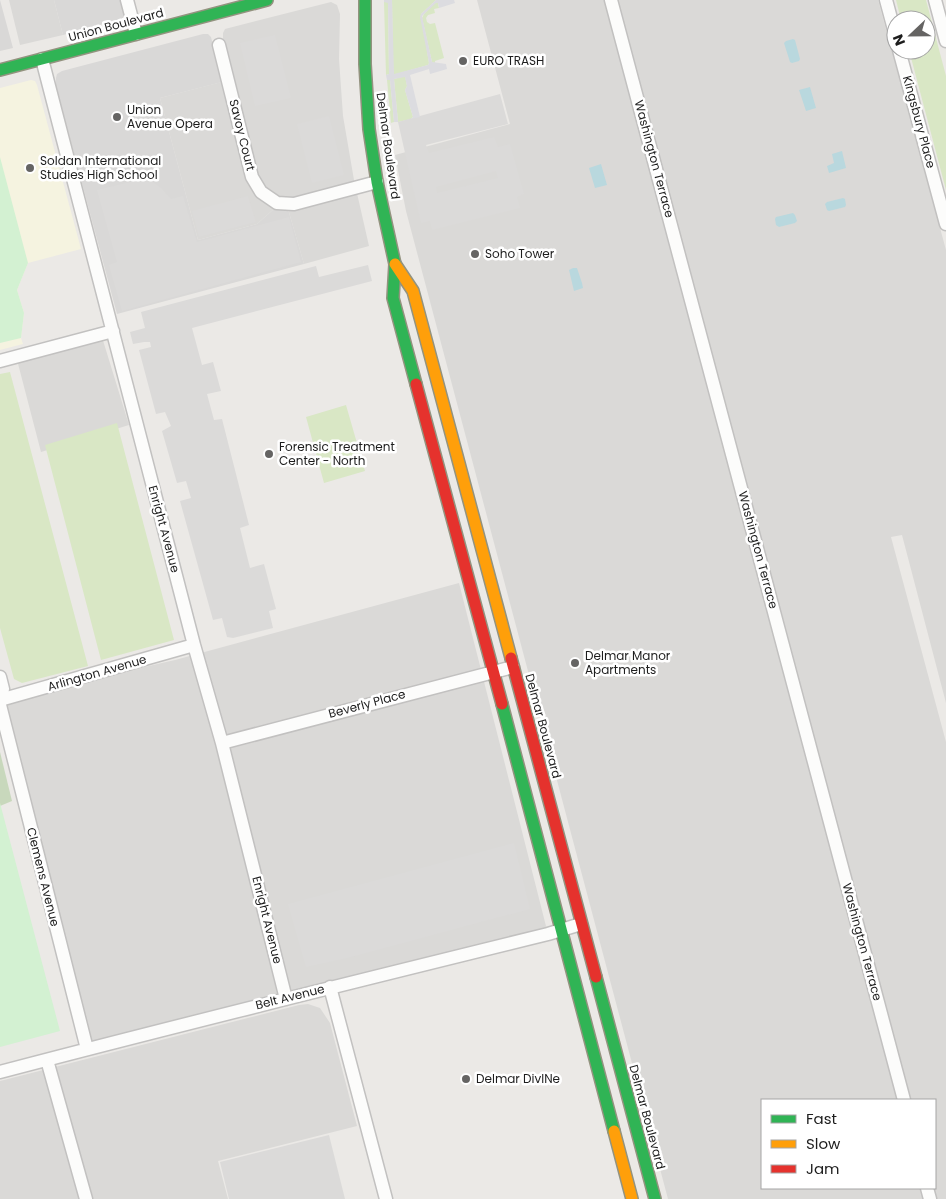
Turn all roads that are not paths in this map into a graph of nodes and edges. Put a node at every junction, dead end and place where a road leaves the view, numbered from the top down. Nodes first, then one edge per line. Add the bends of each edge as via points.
1 (127, 0) edge
2 (267, 0) edge
3 (365, 0) edge
4 (612, 0) edge
5 (935, 0) edge
6 (136, 34) junction
7 (946, 41) edge
8 (219, 45) dead end
9 (42, 59) junction
10 (902, 60) edge
11 (0, 70) edge
12 (377, 182) junction
13 (946, 224) edge
14 (395, 264) junction
15 (113, 331) junction
16 (0, 361) edge
17 (194, 645) junction
18 (513, 666) junction
19 (493, 671) junction
20 (1, 689) edge
21 (0, 705) edge
22 (222, 743) junction
23 (581, 924) junction
24 (560, 930) junction
25 (330, 987) junction
26 (286, 998) junction
27 (87, 1049) junction
28 (47, 1060) junction
29 (0, 1072) edge
30 (904, 1099) edge
31 (86, 1199) edge
32 (386, 1199) edge
33 (632, 1199) edge
34 (655, 1199) edge

1 - 6 street
2 - 6 main road, Union Boulevard
3 - 12 main road, Delmar Boulevard via 366,94
4 - 30 street, Washington Terrace
5 - 7 street
6 - 9 main road, Union Boulevard
8 - 12 street, Savoy Court via 252,177 261,192 277,203 294,204
9 - 11 main road, Union Boulevard
9 - 15 street, Enright Avenue
10 - 13 street, Kingsbury Place
12 - 14 main road, Delmar Boulevard
14 - 18 main road, Delmar Boulevard via 413,291
14 - 19 main road, Delmar Boulevard via 393,298
15 - 16 street
15 - 17 street, Enright Avenue
17 - 20 street, Arlington Avenue
17 - 22 street, Enright Avenue
18 - 19 street, Beverly Place
18 - 23 main road, Delmar Boulevard
19 - 22 street, Beverly Place
19 - 24 main road, Delmar Boulevard
21 - 27 street, Clemens Avenue
22 - 26 street, Enright Avenue
23 - 24 street, Belt Avenue
23 - 34 main road, Delmar Boulevard
24 - 25 street, Belt Avenue
24 - 33 main road, Delmar Boulevard
25 - 26 street, Belt Avenue
25 - 32 street
26 - 27 street, Belt Avenue
27 - 28 street, Belt Avenue
28 - 29 street, Belt Avenue
28 - 31 street

